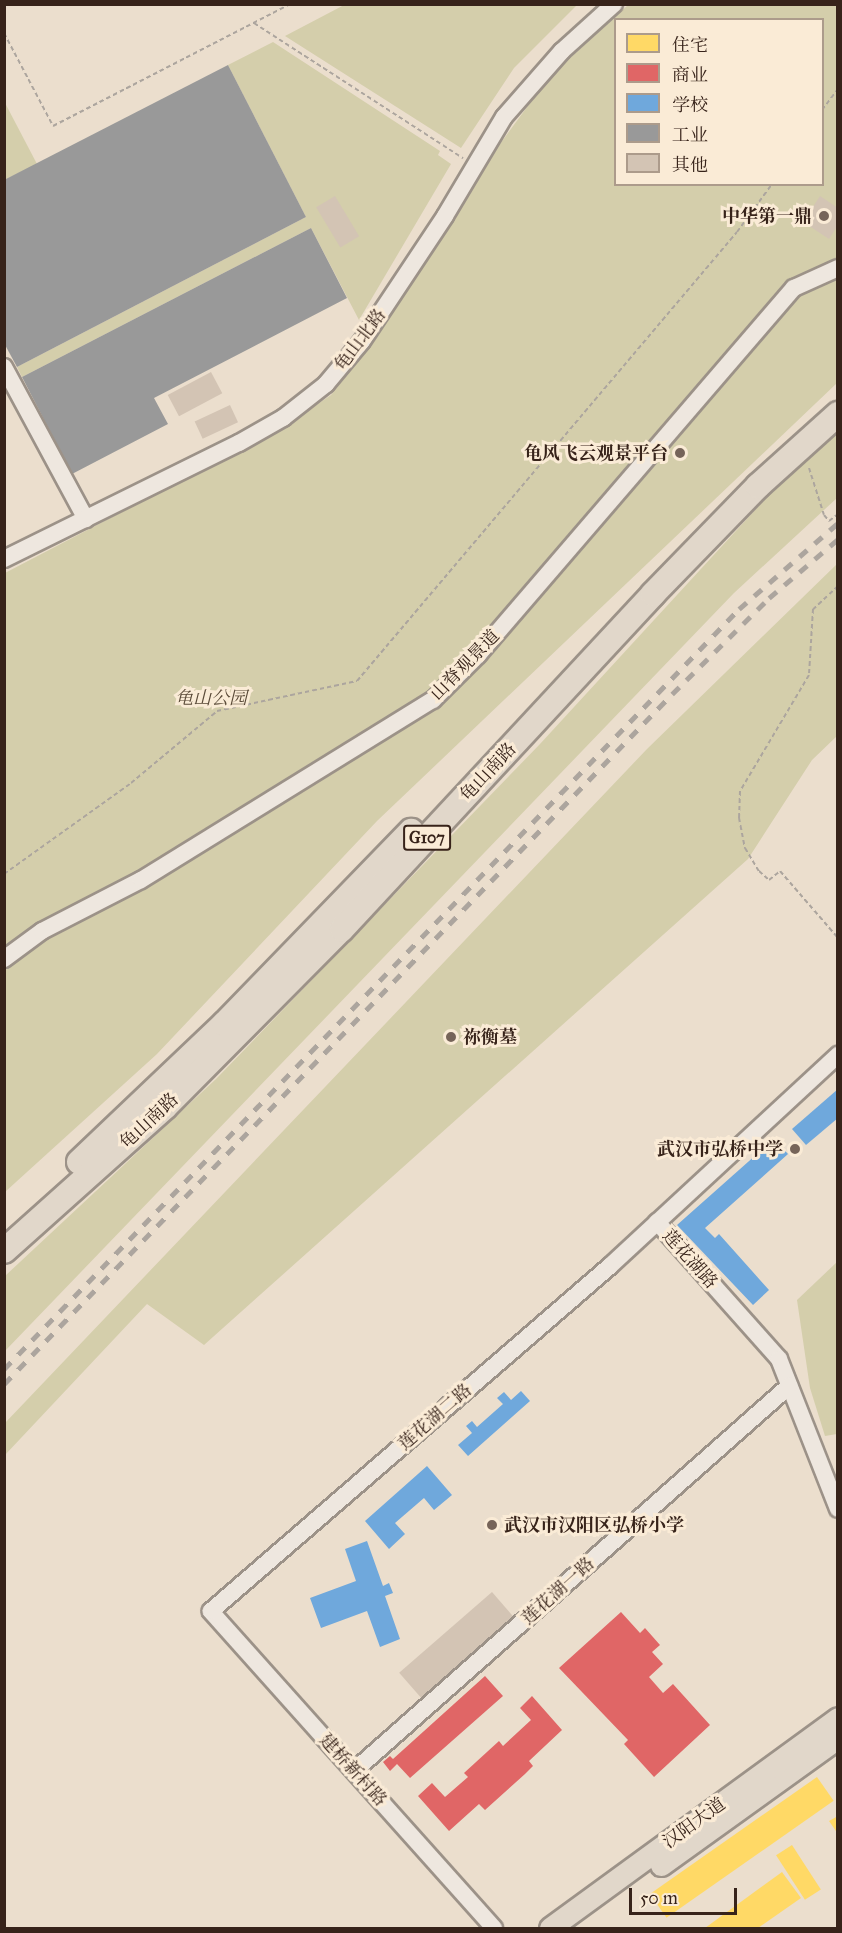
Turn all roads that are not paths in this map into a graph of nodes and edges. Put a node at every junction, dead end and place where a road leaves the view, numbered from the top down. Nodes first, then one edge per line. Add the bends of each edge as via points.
1 (614, 4) edge
2 (837, 268) edge
3 (4, 367) edge
4 (837, 401) edge
5 (837, 414) edge
6 (86, 519) junction
7 (4, 559) edge
8 (4, 959) edge
9 (837, 1055) edge
10 (657, 1222) junction
11 (4, 1229) edge
12 (4, 1251) edge
13 (789, 1386) junction
14 (831, 1480) edge
15 (837, 1509) edge
16 (211, 1611) joint
17 (837, 1725) edge
18 (354, 1772) junction
19 (494, 1929) edge
20 (550, 1929) edge
21 (573, 1929) edge

1 - 6 street, 龟山北路 via 519,97 362,341 326,384 283,418
2 - 8 street, 山脊观景道 via 794,288 478,656 433,700 141,880 42,931
3 - 6 street
4 - 11 highway, 龟山南路 / G107 via 761,471 224,1024 134,1112
5 - 12 highway, 龟山南路 / G107 via 758,486 653,594 334,938 165,1107
6 - 7 street, 龟山北路
9 - 10 street, 莲花湖路
10 - 13 street, 莲花湖路 via 779,1359
10 - 16 street, 莲花湖二路
13 - 14 street, 莲花湖路
13 - 18 street, 莲花湖一路
14 - 15 street, 莲花湖路
16 - 18 street, 建桥新村路
17 - 20 main road, 汉阳大道
17 - 21 main road, 汉阳大道
18 - 19 street, 建桥新村路

